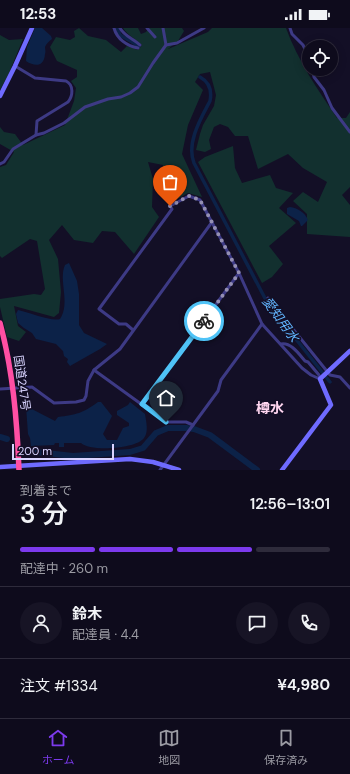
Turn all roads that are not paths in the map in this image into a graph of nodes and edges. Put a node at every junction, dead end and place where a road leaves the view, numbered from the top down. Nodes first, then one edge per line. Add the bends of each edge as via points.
1 (32, 28) edge
2 (114, 28) edge
3 (120, 28) edge
4 (147, 28) edge
5 (163, 28) edge
6 (204, 28) edge
7 (290, 28) edge
8 (155, 37) dead end
9 (302, 44) edge
10 (166, 45) junction
11 (15, 66) junction
12 (314, 76) edge
13 (0, 96) edge
14 (350, 132) edge
15 (36, 135) junction
16 (0, 164) edge
17 (212, 222) junction
18 (239, 273) junction
19 (268, 298) dead end
20 (0, 323) edge
21 (262, 324) junction
22 (133, 330) junction
23 (281, 344) junction
24 (350, 351) edge
25 (319, 362) junction
26 (312, 367) junction
27 (94, 370) junction
28 (328, 372) junction
29 (321, 378) junction
30 (13, 388) junction
31 (350, 388) edge
32 (0, 389) edge
33 (142, 404) junction
34 (191, 428) junction
35 (164, 465) junction
36 (0, 468) edge
37 (19, 468) edge
38 (160, 470) edge
39 (179, 470) edge
40 (282, 470) edge

1 - 11 street
2 - 3 street via 123,41 139,46
4 - 8 street
5 - 10 street
6 - 10 street via 177,43
7 - 9 street
10 - 15 street via 138,87 130,94 85,107 64,123
11 - 13 street
11 - 15 street via 35,78 66,81 72,87 68,102 37,121
12 - 14 street via 332,108
15 - 16 street via 13,149
17 - 18 street
17 - 22 street
17 - 22 street via 200,200 189,196 170,206 172,209 99,309 119,324 126,324
18 - 21 street
18 - 33 street
19 - 25 street
20 - 30 highway, 国道247号
21 - 23 street
21 - 34 street via 221,380 218,391
22 - 27 street via 120,349
23 - 26 street via 289,345
23 - 29 street via 302,368 311,375
24 - 28 street
25 - 26 street
25 - 28 street
26 - 29 street
27 - 30 street via 88,381 86,398 81,402 54,403 32,387
27 - 33 street
28 - 29 street
28 - 31 street via 340,377
29 - 40 street via 331,405
30 - 32 street
30 - 37 highway, 国道247号
33 - 34 street via 166,422 186,422
34 - 35 street
35 - 37 street via 142,460 116,459
35 - 38 street
35 - 39 street
36 - 37 street

